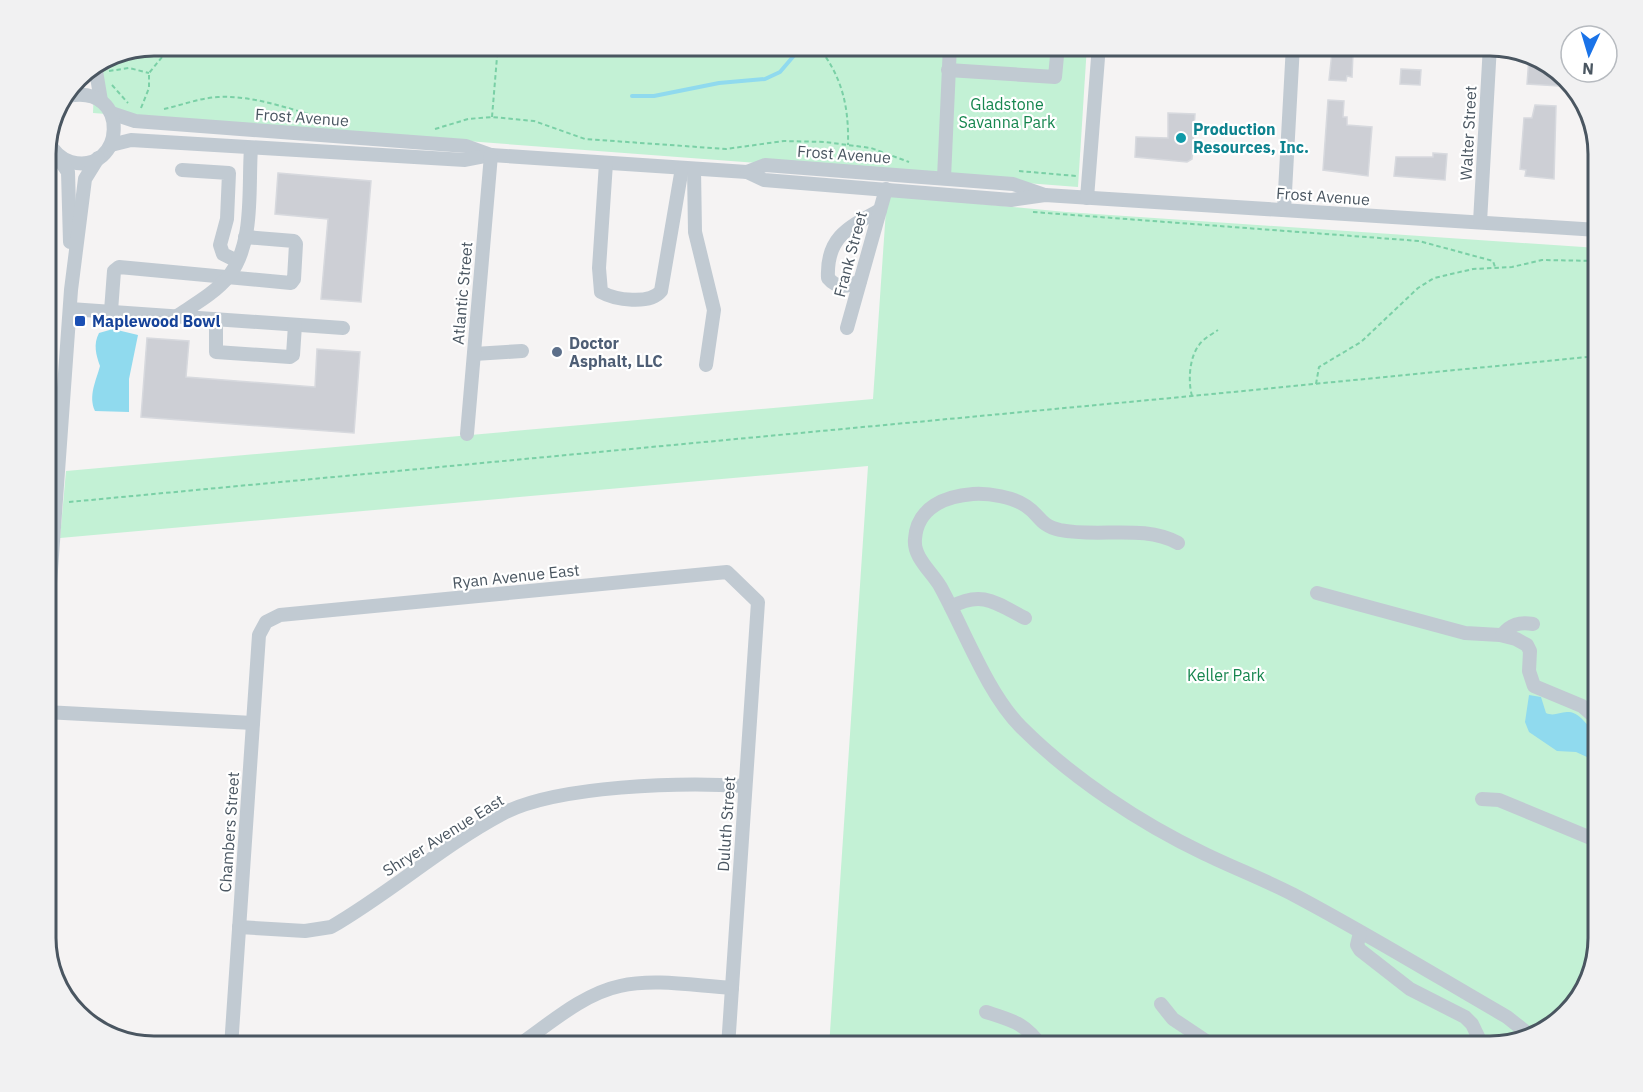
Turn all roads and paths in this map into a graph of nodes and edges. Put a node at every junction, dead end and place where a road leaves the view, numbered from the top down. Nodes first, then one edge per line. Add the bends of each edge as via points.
1 (163, 56) edge
2 (497, 56) edge
3 (825, 56) edge
4 (949, 56) edge
5 (1057, 56) edge
6 (1099, 56) edge
7 (1292, 56) edge
8 (1489, 56) edge
9 (110, 67) edge
10 (110, 70) junction
11 (948, 70) junction
12 (149, 73) junction
13 (97, 75) edge
14 (75, 96) edge
15 (101, 101) junction
16 (130, 105) dead end
17 (136, 108) dead end
18 (158, 110) dead end
19 (141, 111) junction
20 (147, 112) dead end
21 (111, 113) junction
22 (492, 117) junction
23 (343, 123) dead end
24 (427, 129) dead end
25 (111, 145) junction
26 (196, 145) junction
27 (848, 145) junction
28 (251, 148) junction
29 (56, 150) edge
30 (56, 154) edge
31 (491, 155) junction
32 (98, 158) junction
33 (606, 163) junction
34 (914, 163) dead end
35 (688, 169) junction
36 (1017, 171) dead end
37 (747, 172) junction
38 (1088, 176) junction
39 (944, 178) junction
40 (886, 189) junction
41 (1046, 195) junction
42 (1087, 198) junction
43 (880, 210) junction
44 (1284, 210) junction
45 (1032, 212) dead end
46 (1480, 222) junction
47 (1588, 229) edge
48 (245, 237) junction
49 (237, 261) junction
50 (1588, 261) edge
51 (1495, 267) junction
52 (228, 277) junction
53 (860, 281) junction
54 (71, 290) junction
55 (69, 309) junction
56 (111, 312) junction
57 (177, 316) junction
58 (216, 319) junction
59 (295, 325) junction
60 (847, 327) dead end
61 (343, 328) dead end
62 (1218, 330) dead end
63 (522, 351) dead end
64 (474, 354) junction
65 (1588, 357) edge
66 (706, 365) dead end
67 (1316, 384) junction
68 (1192, 396) junction
69 (467, 434) dead end
70 (56, 503) joint
71 (1178, 543) dead end
72 (1317, 593) dead end
73 (758, 602) joint
74 (951, 607) junction
75 (1025, 618) dead end
76 (266, 622) joint
77 (1533, 624) dead end
78 (1502, 635) junction
79 (1588, 711) edge
80 (56, 713) edge
81 (253, 723) junction
82 (745, 786) junction
83 (1482, 799) dead end
84 (1588, 837) edge
85 (239, 927) junction
86 (1360, 933) junction
87 (732, 988) junction
88 (1161, 1004) dead end
89 (986, 1012) dead end
90 (1524, 1030) edge
91 (232, 1036) edge
92 (532, 1036) edge
93 (729, 1036) edge
94 (1034, 1036) edge
95 (1198, 1036) edge
96 (1478, 1036) edge

1 - 12 path
2 - 22 path
3 - 27 path via 844,89
4 - 11 street
5 - 11 street via 1055,77
6 - 38 street
7 - 44 street
8 - 46 street, Walter Street
9 - 10 path
10 - 12 path via 129,68
10 - 16 path via 109,80
11 - 39 street
12 - 19 path via 149,88
13 - 15 street
14 - 15 street via 90,95
15 - 21 street
17 - 19 path
18 - 23 path via 201,99 234,98 270,102
19 - 20 path
21 - 25 street
21 - 31 street, Frost Avenue via 135,121 466,146
22 - 24 path
22 - 27 path via 534,121 585,139 657,145 742,149 784,141
25 - 26 street, Frost Avenue via 131,140
25 - 32 street
26 - 28 street, Frost Avenue
26 - 49 street via 188,170 229,173 227,219 220,245 223,254
27 - 34 path via 871,148
28 - 31 street, Frost Avenue via 465,160
28 - 48 street
29 - 32 street via 77,163
30 - 54 street via 70,182
31 - 33 street, Frost Avenue
31 - 64 street, Atlantic Street
32 - 54 street via 85,179
33 - 35 street, Frost Avenue
33 - 35 street via 598,267 601,292 644,300 661,291
35 - 37 street, Frost Avenue
35 - 66 street via 695,232 714,310
36 - 38 path
37 - 39 street, Frost Avenue via 765,165
37 - 40 street, Frost Avenue via 764,180
38 - 42 street
39 - 41 street, Frost Avenue via 1012,184
40 - 41 street, Frost Avenue via 1011,200
40 - 43 street, Frank Street
41 - 42 street, Frost Avenue
42 - 44 street, Frost Avenue
43 - 53 street, Frank Street
43 - 53 street via 844,231 830,260 828,278 833,284 844,286
44 - 46 street, Frost Avenue
45 - 51 path via 1419,242 1477,255 1493,261
46 - 47 street, Frost Avenue
48 - 49 street
48 - 52 street via 294,241 294,279 291,283
49 - 52 street
50 - 51 path via 1542,260
51 - 67 path via 1434,278 1418,288 1361,342 1318,367
52 - 56 street via 117,268
52 - 57 street
53 - 60 street, Frank Street
54 - 55 street
55 - 56 street
55 - 70 street
56 - 57 street
57 - 58 street
58 - 59 street
58 - 59 street via 216,352 290,357
59 - 61 street
62 - 68 path via 1199,344 1192,358
63 - 64 street
64 - 69 street, Atlantic Street
65 - 67 path
67 - 68 path
68 - 70 path
71 - 74 street via 1159,534 1065,531 1047,527 1024,504 1010,499 976,494 950,497 928,510 914,540 916,552
72 - 78 street via 1465,633
73 - 76 street, Ryan Avenue East via 727,572 280,615
73 - 82 street, Duluth Street
74 - 75 street via 983,598
74 - 86 street via 1003,706 1043,747 1126,811 1163,833 1293,894
76 - 81 street, Chambers Street via 259,635
77 - 78 street via 1509,626
78 - 79 street via 1527,645 1534,686
80 - 81 street
81 - 85 street, Chambers Street
82 - 85 street, Shryer Avenue East via 666,786 572,794 526,804 482,826 331,927 304,931
82 - 87 street, Duluth Street
83 - 84 street via 1499,800
85 - 91 street, Chambers Street
86 - 90 street via 1508,1017
86 - 96 street via 1360,950 1403,985 1465,1017
87 - 92 street via 652,983 619,986 584,1001
87 - 93 street, Duluth Street
88 - 95 street via 1173,1019
89 - 94 street via 1020,1023

